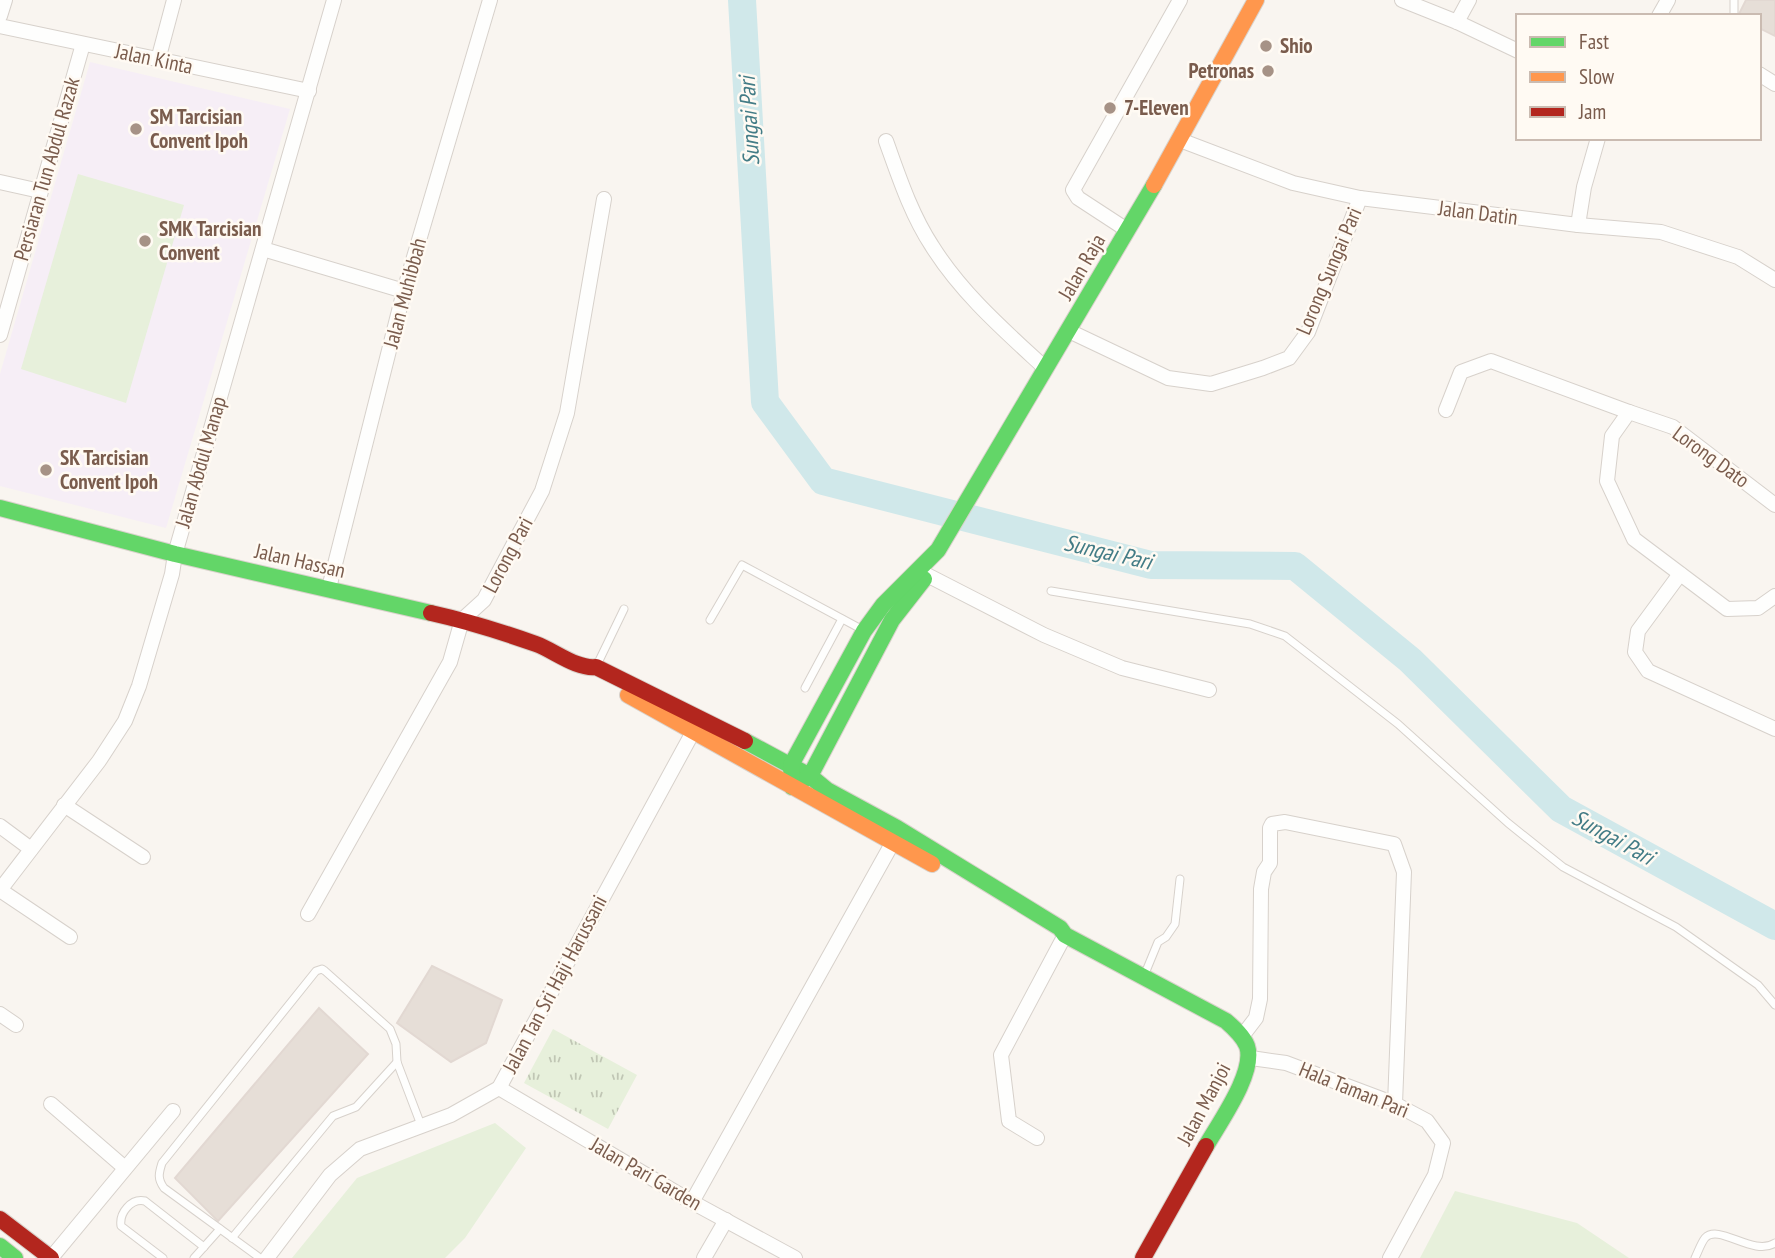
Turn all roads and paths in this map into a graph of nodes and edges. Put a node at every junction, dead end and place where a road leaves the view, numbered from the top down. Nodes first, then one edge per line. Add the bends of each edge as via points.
1 (5, 0) edge
2 (174, 0) edge
3 (334, 0) edge
4 (490, 0) edge
5 (1180, 0) edge
6 (1402, 0) edge
7 (1469, 0) edge
8 (1259, 2) edge
9 (0, 16) edge
10 (1457, 22) junction
11 (0, 26) edge
12 (83, 44) junction
13 (1516, 50) edge
14 (158, 60) junction
15 (309, 91) junction
16 (1180, 140) junction
17 (1597, 140) edge
18 (886, 141) dead end
19 (0, 182) edge
20 (40, 191) junction
21 (1360, 198) junction
22 (604, 199) dead end
23 (1578, 225) junction
24 (1127, 230) junction
25 (263, 249) junction
26 (1775, 280) edge
27 (404, 291) junction
28 (1069, 331) junction
29 (0, 335) edge
30 (1046, 369) junction
31 (1446, 410) dead end
32 (1629, 412) junction
33 (1775, 505) edge
34 (0, 508) edge
35 (938, 550) junction
36 (174, 554) junction
37 (1679, 574) junction
38 (927, 575) junction
39 (329, 589) junction
40 (1051, 591) dead end
41 (1775, 596) edge
42 (624, 609) dead end
43 (842, 619) junction
44 (462, 620) junction
45 (710, 620) dead end
46 (864, 631) junction
47 (591, 667) junction
48 (805, 688) dead end
49 (1209, 690) dead end
50 (696, 724) junction
51 (1775, 729) edge
52 (791, 765) junction
53 (810, 776) junction
54 (792, 787) junction
55 (64, 805) junction
56 (0, 826) edge
57 (894, 842) junction
58 (31, 849) junction
59 (143, 857) dead end
60 (1180, 879) dead end
61 (0, 890) edge
62 (308, 914) dead end
63 (1065, 934) junction
64 (70, 937) dead end
65 (1144, 976) junction
66 (1775, 1005) edge
67 (0, 1014) edge
68 (16, 1025) dead end
69 (1243, 1035) junction
70 (1251, 1058) junction
71 (397, 1062) junction
72 (499, 1088) junction
73 (51, 1104) dead end
74 (1395, 1104) junction
75 (173, 1111) dead end
76 (421, 1125) junction
77 (1037, 1138) dead end
78 (125, 1168) junction
79 (692, 1202) junction
80 (0, 1219) edge
81 (726, 1220) junction
82 (220, 1229) junction
83 (232, 1238) junction
84 (1775, 1243) edge
85 (0, 1246) edge
86 (204, 1247) junction
87 (15, 1258) edge
88 (51, 1258) edge
89 (163, 1258) edge
90 (194, 1258) edge
91 (260, 1258) edge
92 (267, 1258) edge
93 (704, 1258) edge
94 (795, 1258) edge
95 (1143, 1258) edge
96 (1390, 1258) edge
97 (1695, 1258) edge

1 - 9 street
2 - 14 street
3 - 15 street, Jalan Abdul Manap
4 - 27 street, Jalan Muhibbah
5 - 24 street via 1073,190
6 - 10 street
7 - 10 street
8 - 16 street, Jalan Raja
10 - 13 street
11 - 12 street, Jalan Kinta
12 - 14 street, Jalan Kinta
12 - 20 street, Persiaran Tun Abdul Razak
14 - 15 street, Jalan Kinta
15 - 25 street, Jalan Abdul Manap
16 - 21 street, Jalan Datin via 1293,183
16 - 24 street, Jalan Raja
17 - 23 street
18 - 30 street via 906,197 932,246 985,313
19 - 20 street
20 - 29 street, Persiaran Tun Abdul Razak
21 - 23 street, Jalan Datin
21 - 28 street, Lorong Sungai Pari via 1308,332 1289,358 1211,383 1200,382 1168,378
22 - 44 street, Lorong Pari via 568,413 542,491 484,600
23 - 26 street, Jalan Datin via 1661,232 1738,257
24 - 28 street, Jalan Raja
25 - 27 street
25 - 36 street, Jalan Abdul Manap
27 - 39 street, Jalan Muhibbah
28 - 30 street, Jalan Raja
30 - 35 street, Jalan Raja
31 - 32 street, Lorong Dato via 1461,372 1491,362
32 - 33 street, Lorong Dato via 1673,427
32 - 37 street via 1612,436 1607,481 1634,539
34 - 36 street, Jalan Hassan
35 - 38 street, Jalan Raja via 936,564
35 - 46 street, Jalan Raja via 883,605
36 - 39 street, Jalan Hassan
36 - 55 street, Jalan Abdul Manap via 172,574 125,721
37 - 41 street via 1727,609 1758,608
37 - 51 street via 1638,631 1635,652 1648,671
38 - 49 street via 1044,635 1122,668
38 - 53 street, Jalan Raja via 892,620
39 - 44 street, Jalan Hassan
40 - 66 lane via 1250,624 1285,636 1398,724 1563,867 1676,927 1758,985
42 - 47 lane
43 - 45 lane via 742,565
43 - 46 lane
43 - 48 lane
44 - 47 street, Jalan Hassan
44 - 62 street, Lorong Pari via 450,662
46 - 52 street, Jalan Raja
47 - 50 street, Jalan Hassan via 593,676
50 - 52 street, Jalan Hassan
50 - 54 street, Jalan Hassan
50 - 72 street, Jalan Tan Sri Haji Harussani
52 - 53 street
52 - 54 street
53 - 54 street
53 - 63 street
54 - 57 street
55 - 58 street, Jalan Abdul Manap
55 - 59 street
56 - 58 street
57 - 63 street via 1056,934
57 - 79 street
58 - 61 street, Jalan Abdul Manap
60 - 65 lane via 1175,924 1158,942
61 - 64 street
63 - 65 street
63 - 77 street via 1001,1055 1009,1121
65 - 69 street
67 - 68 street
69 - 70 street, Jalan Manjoi
69 - 74 street via 1256,1018 1260,999 1261,889 1269,863 1272,824 1285,822 1394,845 1404,872
70 - 74 street, Hala Taman Pari via 1286,1063
70 - 95 street, Jalan Manjoi
71 - 76 lane
71 - 82 lane via 390,1029 326,971 316,971 162,1163 158,1174 164,1188
71 - 83 lane via 356,1107 333,1116
72 - 76 street, Jalan Tan Sri Haji Harussani via 451,1115
72 - 79 street, Jalan Pari Garden
73 - 78 street
74 - 96 street, Hala Taman Pari via 1427,1121 1443,1143 1435,1175
75 - 78 street
76 - 92 street, Jalan Tan Sri Haji Harussani via 360,1149 330,1175
78 - 88 street
79 - 81 street, Jalan Pari Garden
80 - 88 street
81 - 93 street
81 - 94 street, Jalan Pari Garden
82 - 83 lane
82 - 86 lane
83 - 91 lane
84 - 97 lane via 1749,1246 1711,1234
85 - 87 street
86 - 89 lane via 145,1201 132,1202 122,1215 121,1226
86 - 90 lane

